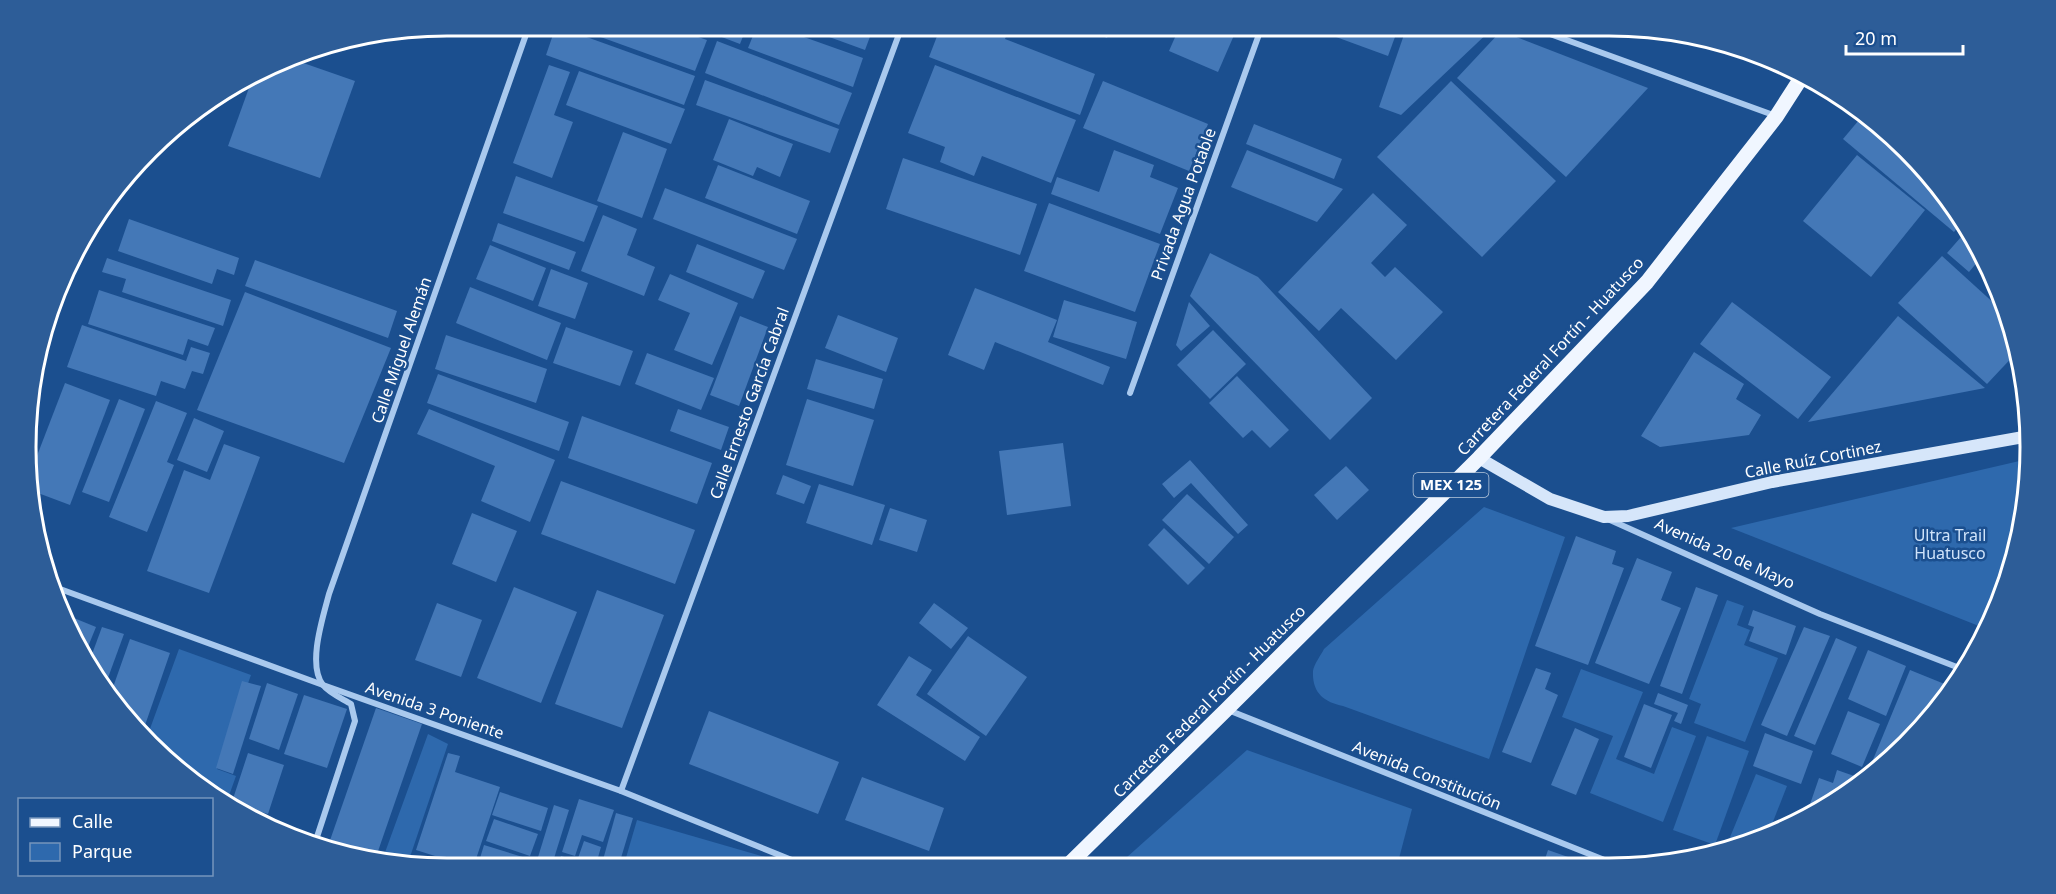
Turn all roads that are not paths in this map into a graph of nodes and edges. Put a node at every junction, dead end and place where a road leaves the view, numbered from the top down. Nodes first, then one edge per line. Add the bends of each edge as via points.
1 (525, 36) edge
2 (898, 36) edge
3 (1258, 36) edge
4 (1555, 36) edge
5 (1798, 82) edge
6 (1776, 117) junction
7 (1130, 393) dead end
8 (2020, 438) edge
9 (1479, 458) junction
10 (1604, 517) junction
11 (62, 590) edge
12 (1956, 667) edge
13 (323, 685) junction
14 (1227, 709) junction
15 (621, 791) junction
16 (317, 837) edge
17 (787, 858) edge
18 (1075, 858) edge
19 (1600, 858) edge

1 - 13 street, Calle Miguel Alemán via 329,594 315,660
2 - 15 street, Calle Ernesto García Cabral
3 - 7 street, Privada Agua Potable
4 - 6 street
5 - 6 main road, Carretera Federal Fortín - Huatusco / MEX 125
6 - 9 main road, Carretera Federal Fortín - Huatusco / MEX 125 via 1647,282
8 - 10 street, Calle Ruíz Cortinez via 1772,482 1628,516
9 - 10 street, Avenida 20 de Mayo via 1550,499
9 - 14 main road, Carretera Federal Fortín - Huatusco / MEX 125
10 - 12 street, Avenida 20 de Mayo via 1820,615
11 - 13 street, Avenida 3 Poniente
13 - 15 street, Avenida 3 Poniente
13 - 16 street via 351,704 355,721
14 - 18 main road, Carretera Federal Fortín - Huatusco / MEX 125
14 - 19 street, Avenida Constitución
15 - 17 street, Avenida 3 Poniente

